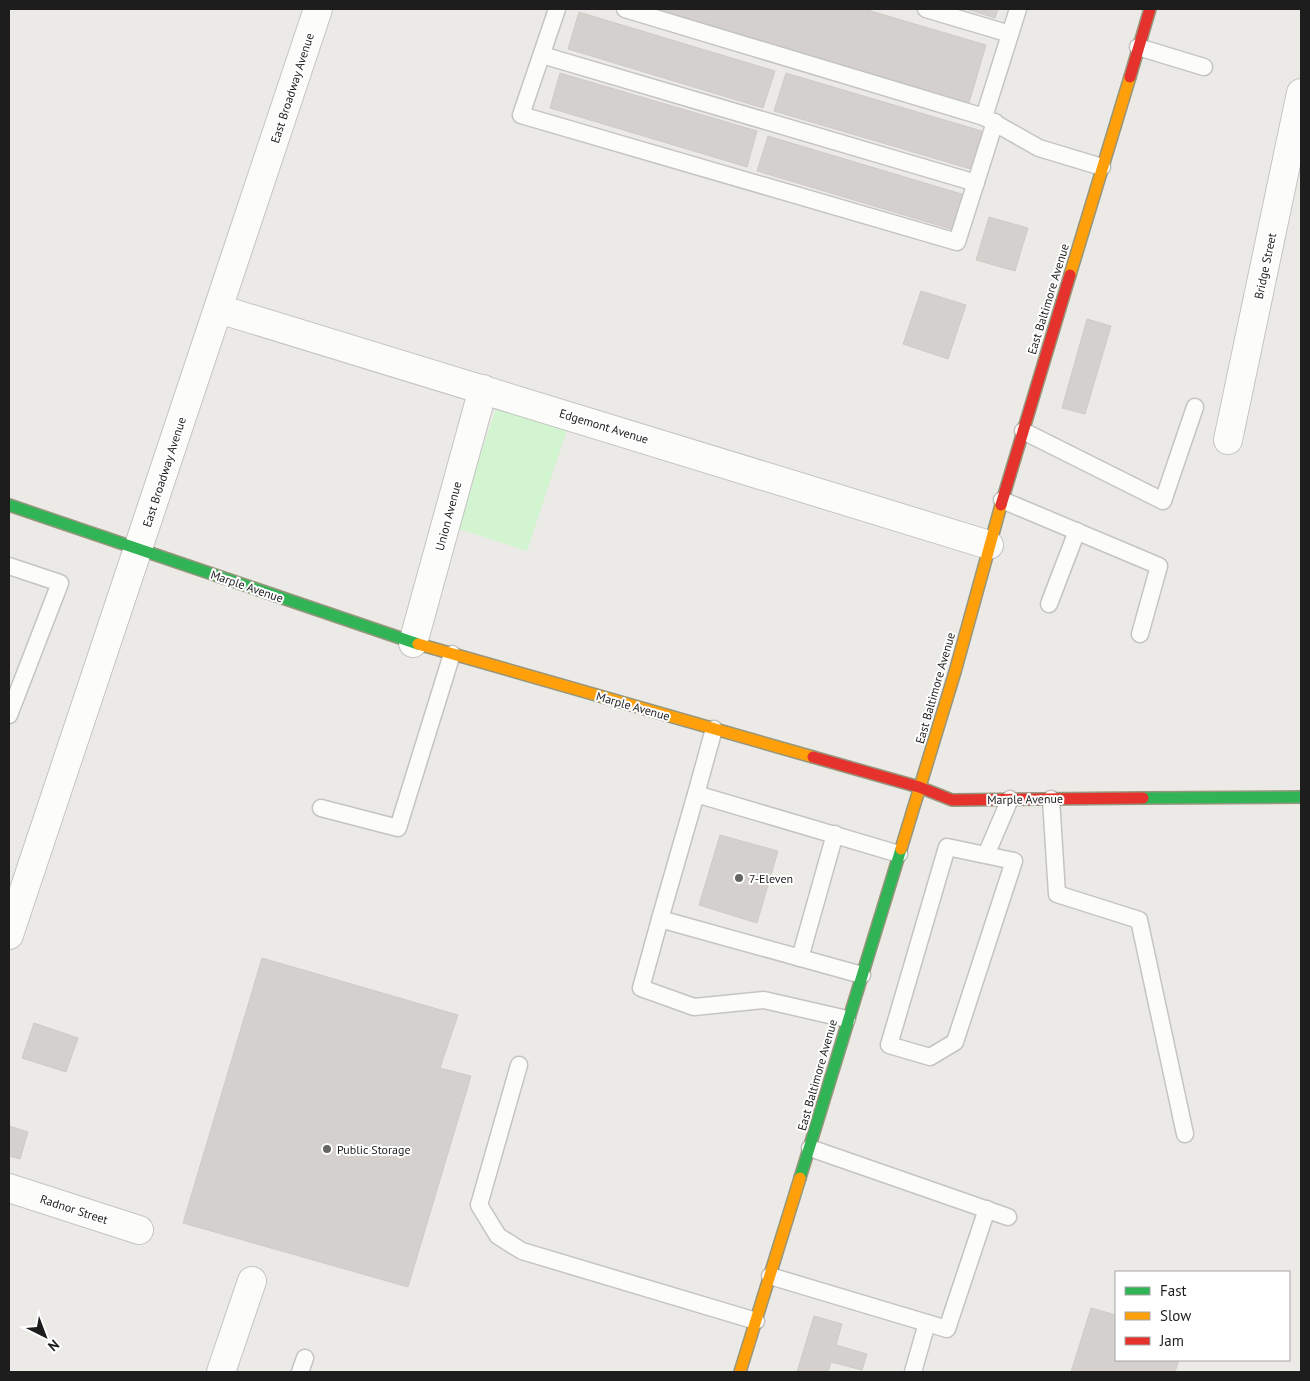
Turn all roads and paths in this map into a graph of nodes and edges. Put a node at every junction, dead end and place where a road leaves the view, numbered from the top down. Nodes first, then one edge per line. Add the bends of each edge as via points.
1 (318, 9) edge
2 (557, 9) edge
3 (624, 9) edge
4 (926, 9) edge
5 (1018, 9) edge
6 (1150, 9) edge
7 (1010, 34) junction
8 (1138, 47) junction
9 (542, 55) junction
10 (1204, 67) dead end
11 (1301, 93) edge
12 (990, 120) junction
13 (1102, 167) junction
14 (976, 183) junction
15 (218, 309) junction
16 (483, 389) junction
17 (1195, 407) dead end
18 (1023, 431) junction
19 (1228, 440) dead end
20 (1002, 500) junction
21 (9, 505) edge
22 (1077, 531) junction
23 (989, 545) junction
24 (139, 549) junction
25 (9, 566) edge
26 (1049, 604) dead end
27 (1140, 634) dead end
28 (413, 644) junction
29 (452, 654) junction
30 (9, 715) edge
31 (714, 729) junction
32 (920, 788) junction
33 (696, 794) junction
34 (1301, 796) edge
35 (1051, 798) junction
36 (1010, 799) junction
37 (321, 808) dead end
38 (835, 834) junction
39 (899, 854) junction
40 (986, 855) junction
41 (20, 861) edge
42 (660, 919) junction
43 (9, 935) edge
44 (800, 958) junction
45 (862, 975) junction
46 (847, 1019) junction
47 (519, 1065) dead end
48 (1185, 1134) dead end
49 (810, 1148) junction
50 (9, 1188) edge
51 (987, 1209) junction
52 (1008, 1217) dead end
53 (139, 1230) dead end
54 (770, 1276) junction
55 (252, 1281) dead end
56 (756, 1322) junction
57 (928, 1323) junction
58 (221, 1372) edge
59 (740, 1372) edge
60 (913, 1372) edge

1 - 15 street, East Broadway Avenue
2 - 9 lane
3 - 12 lane
4 - 7 lane
5 - 7 lane
6 - 8 main road, East Baltimore Avenue
7 - 12 lane
8 - 10 lane
8 - 13 main road, East Baltimore Avenue
9 - 14 lane
9 - 14 lane via 521,115 957,242
11 - 19 street, Bridge Street
12 - 13 lane via 1039,148
12 - 14 lane
13 - 18 main road, East Baltimore Avenue
15 - 16 street, Edgemont Avenue
15 - 24 street, East Broadway Avenue
16 - 23 street, Edgemont Avenue
16 - 28 street, Union Avenue
17 - 18 lane via 1163,501
18 - 20 main road, East Baltimore Avenue
20 - 22 lane
20 - 23 main road, East Baltimore Avenue
21 - 24 main road, Marple Avenue
22 - 26 lane
22 - 27 lane via 1159,566
23 - 32 main road, East Baltimore Avenue
24 - 28 main road, Marple Avenue
24 - 41 street, East Broadway Avenue
25 - 30 lane via 60,583
28 - 29 main road, Marple Avenue
29 - 31 main road, Marple Avenue
29 - 37 lane via 398,828
31 - 32 main road, Marple Avenue
31 - 33 lane
32 - 36 main road, Marple Avenue via 952,800
32 - 39 main road, East Baltimore Avenue
33 - 38 lane
33 - 42 lane
34 - 35 main road, Marple Avenue
35 - 36 main road, Marple Avenue
35 - 48 lane via 1057,894 1139,920
36 - 40 lane
38 - 39 lane
38 - 44 lane
39 - 45 main road, East Baltimore Avenue
40 - 40 lane via 947,847 889,1045 930,1057 955,1042 1014,861
41 - 43 street, East Broadway Avenue
42 - 44 lane
42 - 46 lane via 641,988 694,1007 764,1000
44 - 45 lane
45 - 46 main road, East Baltimore Avenue
46 - 49 main road, East Baltimore Avenue
47 - 56 lane via 480,1205 498,1236 522,1250
49 - 51 lane
49 - 54 main road, East Baltimore Avenue
50 - 53 street, Radnor Street
51 - 52 lane
51 - 57 lane via 947,1329
54 - 56 main road, East Baltimore Avenue
54 - 57 lane
55 - 58 street
56 - 59 main road, East Baltimore Avenue
57 - 60 lane

